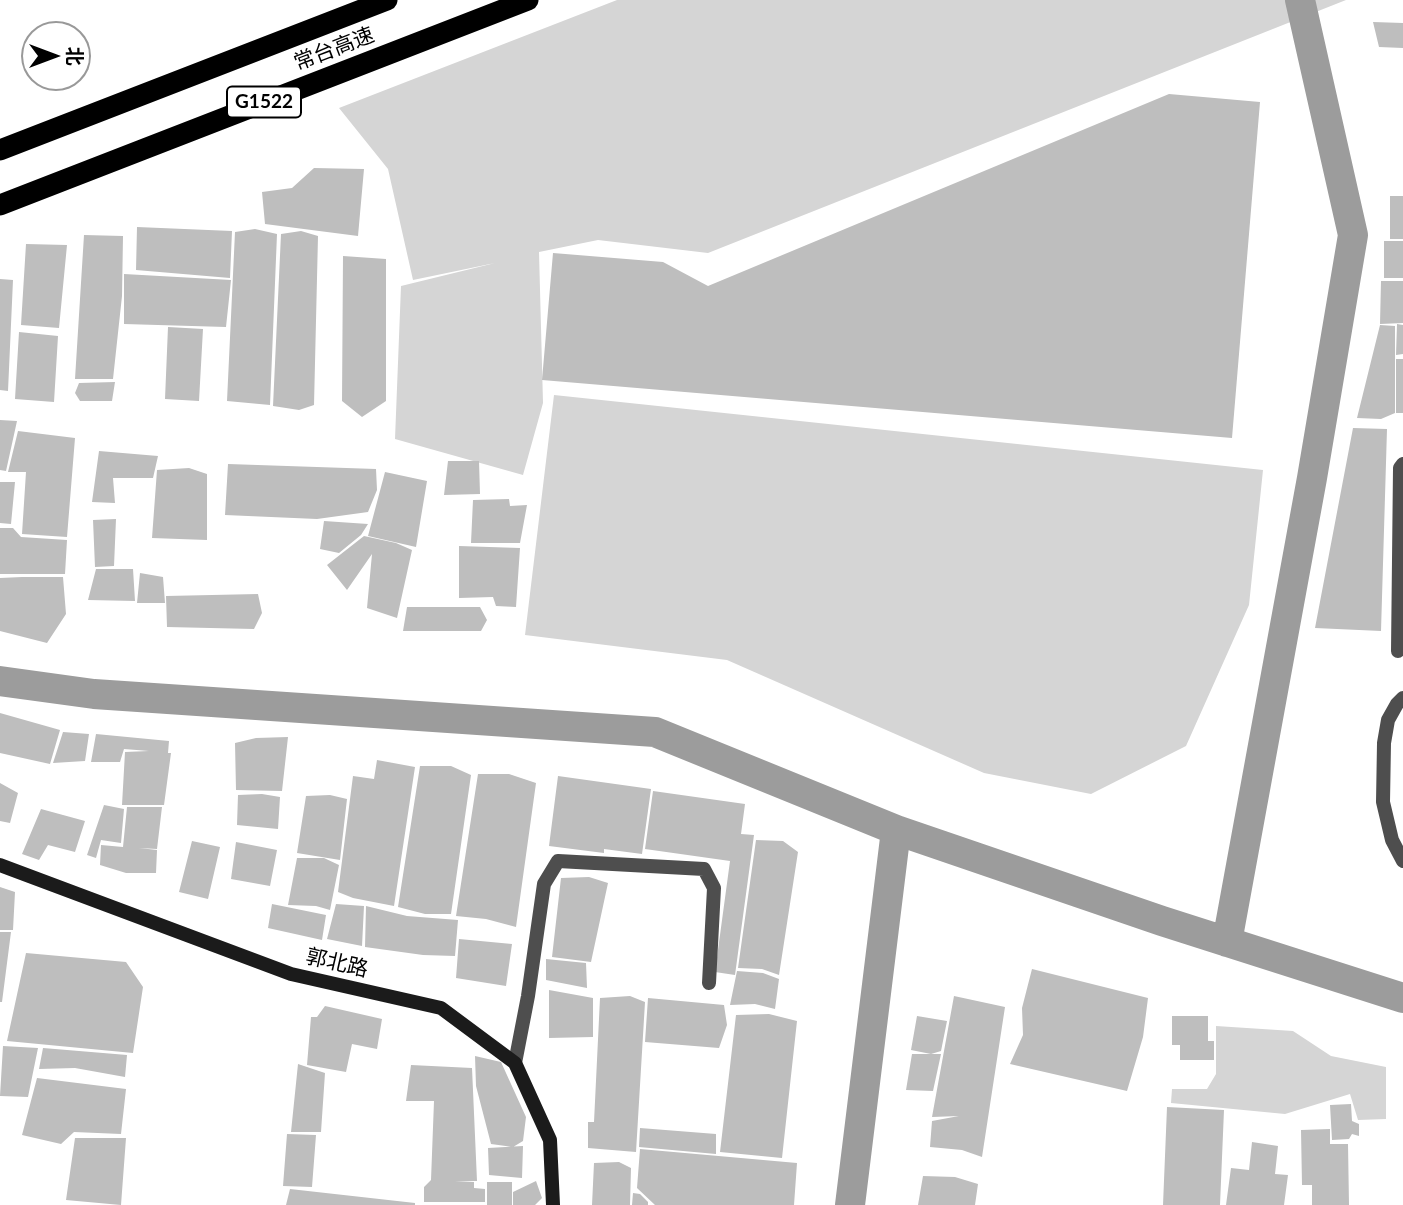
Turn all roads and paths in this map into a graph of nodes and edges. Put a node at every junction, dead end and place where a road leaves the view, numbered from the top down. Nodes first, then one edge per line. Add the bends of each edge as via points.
1 (387, 0) edge
2 (528, 0) edge
3 (0, 150) edge
4 (0, 205) edge
5 (1403, 464) edge
6 (1398, 652) dead end
7 (1403, 698) edge
8 (1403, 861) edge
9 (0, 865) edge
10 (709, 983) dead end
11 (515, 1063) junction
12 (553, 1205) edge

1 - 3 highway, 常台高速 / G1522
2 - 4 highway, 常台高速 / G1522
5 - 6 street
7 - 8 street via 1388,720 1382,802
9 - 11 street, 郭北路 via 291,974 441,1008
10 - 11 street via 714,888 704,869 558,861 544,884
11 - 12 street, 郭北路 via 550,1140

